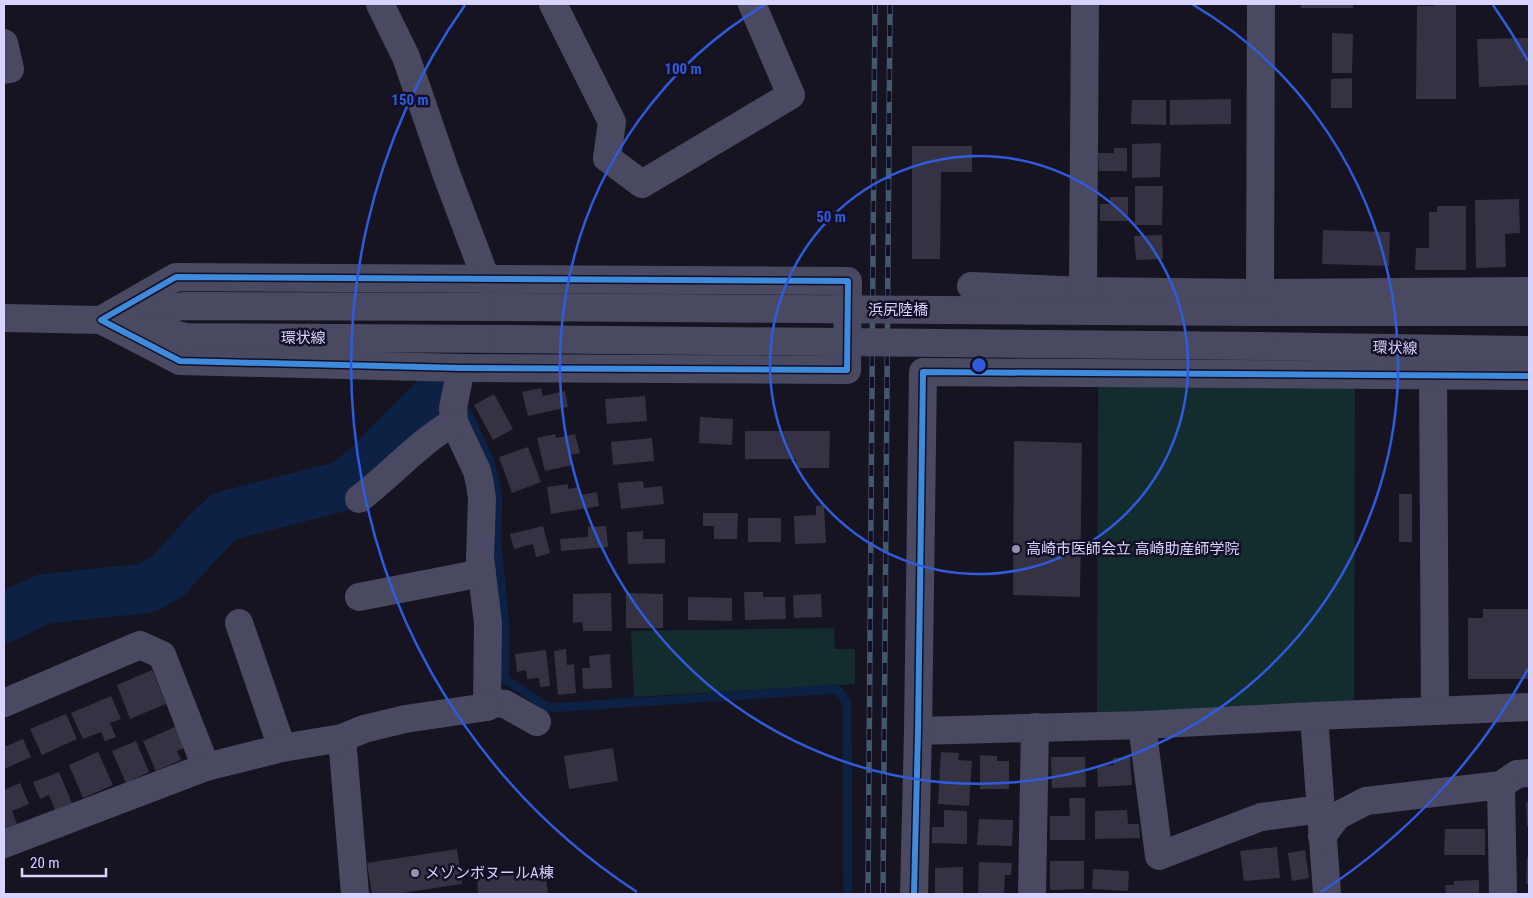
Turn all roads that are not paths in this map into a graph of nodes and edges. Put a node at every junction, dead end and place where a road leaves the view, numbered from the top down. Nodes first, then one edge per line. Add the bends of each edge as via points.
1 (380, 4) edge
2 (554, 4) edge
3 (752, 4) edge
4 (1085, 4) edge
5 (1261, 4) edge
6 (4, 43) edge
7 (4, 70) edge
8 (486, 279) junction
9 (676, 280) junction
10 (971, 286) dead end
11 (1084, 291) junction
12 (1529, 291) edge
13 (1261, 303) junction
14 (505, 307) joint
15 (1529, 312) edge
16 (4, 318) edge
17 (101, 320) junction
18 (1529, 350) edge
19 (461, 368) junction
20 (676, 369) junction
21 (1433, 374) junction
22 (1529, 376) edge
23 (454, 422) junction
24 (359, 500) dead end
25 (482, 573) junction
26 (358, 597) dead end
27 (239, 623) dead end
28 (4, 703) edge
29 (488, 708) junction
30 (1529, 708) edge
31 (1435, 711) junction
32 (1314, 716) junction
33 (537, 722) dead end
34 (1142, 725) junction
35 (1035, 728) junction
36 (918, 731) junction
37 (342, 738) junction
38 (282, 748) junction
39 (206, 767) junction
40 (1529, 772) edge
41 (1501, 784) junction
42 (1321, 809) junction
43 (1322, 836) junction
44 (4, 844) edge
45 (355, 894) edge
46 (914, 894) edge
47 (1032, 894) edge
48 (1326, 894) edge
49 (1503, 894) edge

1 - 8 street via 406,57
2 - 3 street via 612,122 607,158 642,184 791,96
4 - 11 street
5 - 13 street
6 - 7 street via 10,69
8 - 9 street
8 - 17 street via 176,276
9 - 20 street
9 - 20 street via 848,282 847,370
10 - 11 street
11 - 13 street
12 - 13 street
13 - 14 street, 浜尻陸橋, bridge
13 - 15 street
14 - 17 street, 環状線 via 184,306
16 - 17 street, 環状線
17 - 18 street, 環状線, bridge via 186,337
17 - 19 street via 180,361
19 - 20 street
19 - 23 street via 453,408
21 - 22 street
21 - 31 street
21 - 36 street via 923,372
23 - 24 street via 436,432
23 - 25 street via 477,470 480,484
25 - 26 street
25 - 29 street via 488,623
27 - 38 street
28 - 39 street via 140,645 162,655
29 - 33 street via 495,703 505,704
29 - 37 street via 405,719
30 - 31 street
31 - 32 street
32 - 34 street
32 - 42 street
34 - 35 street
34 - 42 street via 1159,856 1262,817
35 - 36 street
35 - 47 street
36 - 46 street
37 - 38 street
37 - 45 street
38 - 39 street
39 - 44 street
40 - 41 street via 1517,774
41 - 43 street via 1366,801 1337,816
41 - 49 street
42 - 43 street
43 - 48 street

